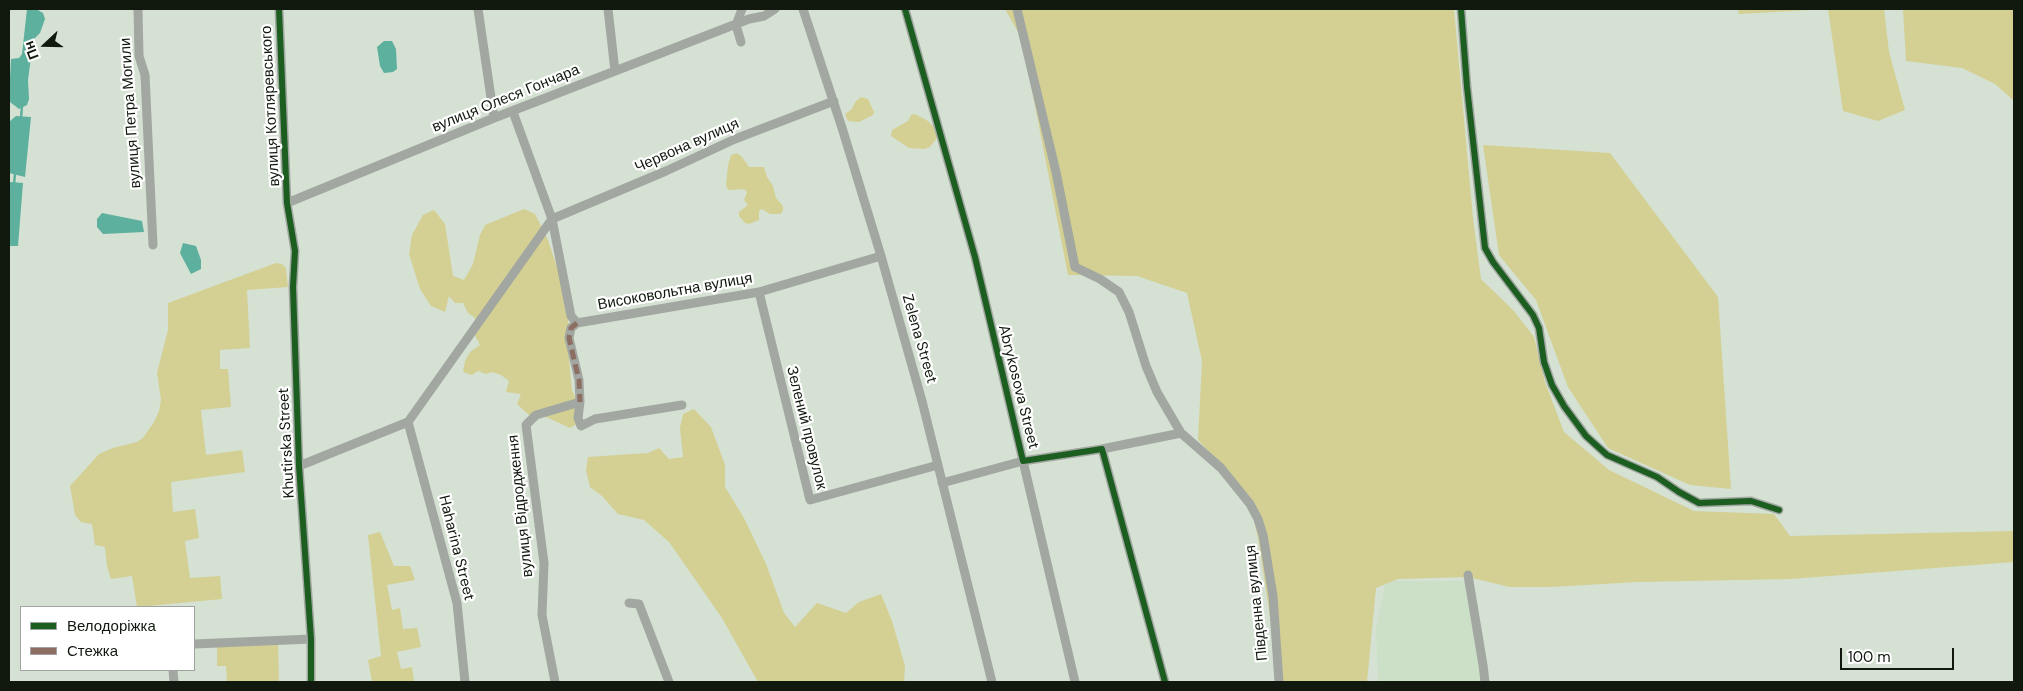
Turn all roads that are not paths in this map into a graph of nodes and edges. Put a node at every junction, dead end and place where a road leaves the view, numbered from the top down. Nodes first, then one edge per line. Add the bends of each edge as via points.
1 (138, 9) edge
2 (279, 9) edge
3 (478, 9) edge
4 (608, 9) edge
5 (741, 9) edge
6 (775, 9) edge
7 (803, 9) edge
8 (905, 9) edge
9 (1017, 9) edge
10 (1461, 9) edge
11 (748, 19) junction
12 (736, 25) junction
13 (741, 42) dead end
14 (615, 71) junction
15 (834, 101) junction
16 (513, 112) junction
17 (494, 118) junction
18 (287, 203) junction
19 (552, 219) junction
20 (153, 245) dead end
21 (881, 256) junction
22 (759, 292) junction
23 (577, 324) junction
24 (580, 402) junction
25 (682, 405) dead end
26 (408, 422) junction
27 (1180, 433) junction
28 (1102, 449) junction
29 (1023, 461) junction
30 (299, 466) junction
31 (938, 466) junction
32 (942, 483) junction
33 (1779, 510) dead end
34 (1468, 574) dead end
35 (629, 603) dead end
36 (311, 639) junction
37 (195, 644) edge
38 (311, 682) edge
39 (464, 682) edge
40 (556, 682) edge
41 (670, 682) edge
42 (992, 682) edge
43 (1075, 682) edge
44 (1165, 682) edge
45 (1279, 682) edge
46 (1485, 682) edge

1 - 20 street, вулиця Петра Могили via 139,56 145,76
2 - 18 street, вулиця Котляревського
3 - 17 street
4 - 14 street
5 - 11 street via 743,17
5 - 12 street
6 - 11 street via 764,16
7 - 15 street, Zelena Street
8 - 29 street, Abrykosova Street via 975,257
9 - 27 street via 1075,268 1119,292 1157,392
10 - 33 street via 1485,248 1533,315 1539,328 1544,362 1564,406 1586,436 1607,455 1657,477 1699,503 1751,501
11 - 12 street
12 - 13 street
12 - 14 street, вулиця Олеся Гончара
14 - 16 street, вулиця Олеся Гончара
15 - 19 street, Червона вулиця via 735,139
15 - 21 street, Zelena Street
16 - 17 street, вулиця Олеся Гончара
16 - 19 street
17 - 18 street, вулиця Олеся Гончара
18 - 30 street, Khutirska Street via 295,251 293,286
19 - 23 street via 570,316
19 - 26 street
21 - 22 street, Високовольтна вулиця
21 - 31 street, Zelena Street
22 - 23 street, Високовольтна вулиця
22 - 31 street, Зелений провулок via 810,500
23 - 24 street via 571,328 570,338
24 - 25 street via 578,418 581,426 595,419
24 - 40 street, вулиця Відродження via 536,414 526,425 544,563 542,615
26 - 30 street
26 - 39 street, Haharina Street via 457,603
27 - 28 street, Abrykosova Street
27 - 45 street, Південна вулиця via 1221,468 1258,519 1273,596
28 - 29 street, Abrykosova Street
28 - 44 street
29 - 32 street
29 - 43 street
30 - 36 street, Khutirska Street
31 - 32 street, Zelena Street
32 - 42 street, Zelena Street
34 - 46 street
35 - 41 street via 639,604
36 - 37 street
36 - 38 street, Khutirska Street

